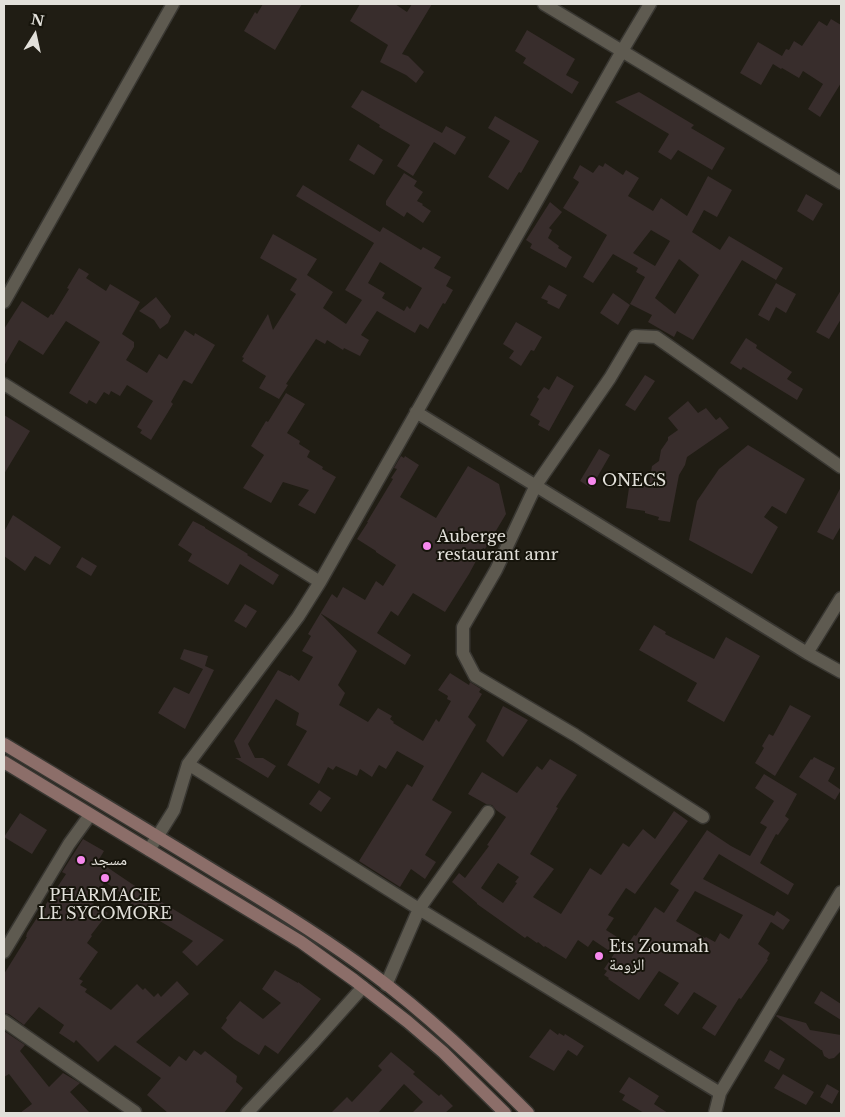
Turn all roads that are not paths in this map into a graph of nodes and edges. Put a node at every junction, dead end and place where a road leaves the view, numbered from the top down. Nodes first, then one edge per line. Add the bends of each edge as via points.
1 (173, 4) edge
2 (544, 4) edge
3 (650, 4) edge
4 (622, 51) junction
5 (841, 183) edge
6 (4, 302) edge
7 (4, 384) edge
8 (416, 412) junction
9 (841, 467) edge
10 (536, 485) junction
11 (320, 582) junction
12 (841, 598) edge
13 (807, 652) junction
14 (841, 672) edge
15 (4, 744) edge
16 (4, 762) edge
17 (188, 764) junction
18 (488, 812) dead end
19 (90, 815) junction
20 (703, 817) dead end
21 (158, 836) junction
22 (150, 850) junction
23 (841, 892) edge
24 (418, 909) junction
25 (4, 952) edge
26 (386, 985) junction
27 (363, 988) junction
28 (4, 1021) edge
29 (720, 1093) junction
30 (135, 1112) edge
31 (247, 1113) edge
32 (506, 1113) edge
33 (528, 1113) edge
34 (715, 1113) edge

1 - 6 street
2 - 4 street
3 - 4 street
4 - 5 street
4 - 8 street
7 - 11 street
8 - 10 street
8 - 11 street
9 - 10 street via 656,337 634,336 610,378
10 - 13 street
10 - 20 street via 496,570 464,627 463,653 475,676
11 - 17 street via 298,618
12 - 13 street
13 - 14 street
15 - 21 main road
16 - 19 main road
17 - 21 street via 174,810
17 - 24 street
18 - 24 street
19 - 22 main road
19 - 25 street
21 - 22 street
21 - 26 main road via 310,930
22 - 27 main road via 301,942
23 - 29 street
24 - 26 street
24 - 29 street
26 - 33 main road via 455,1043
27 - 31 street
27 - 32 main road via 443,1052
28 - 30 street
29 - 34 street

